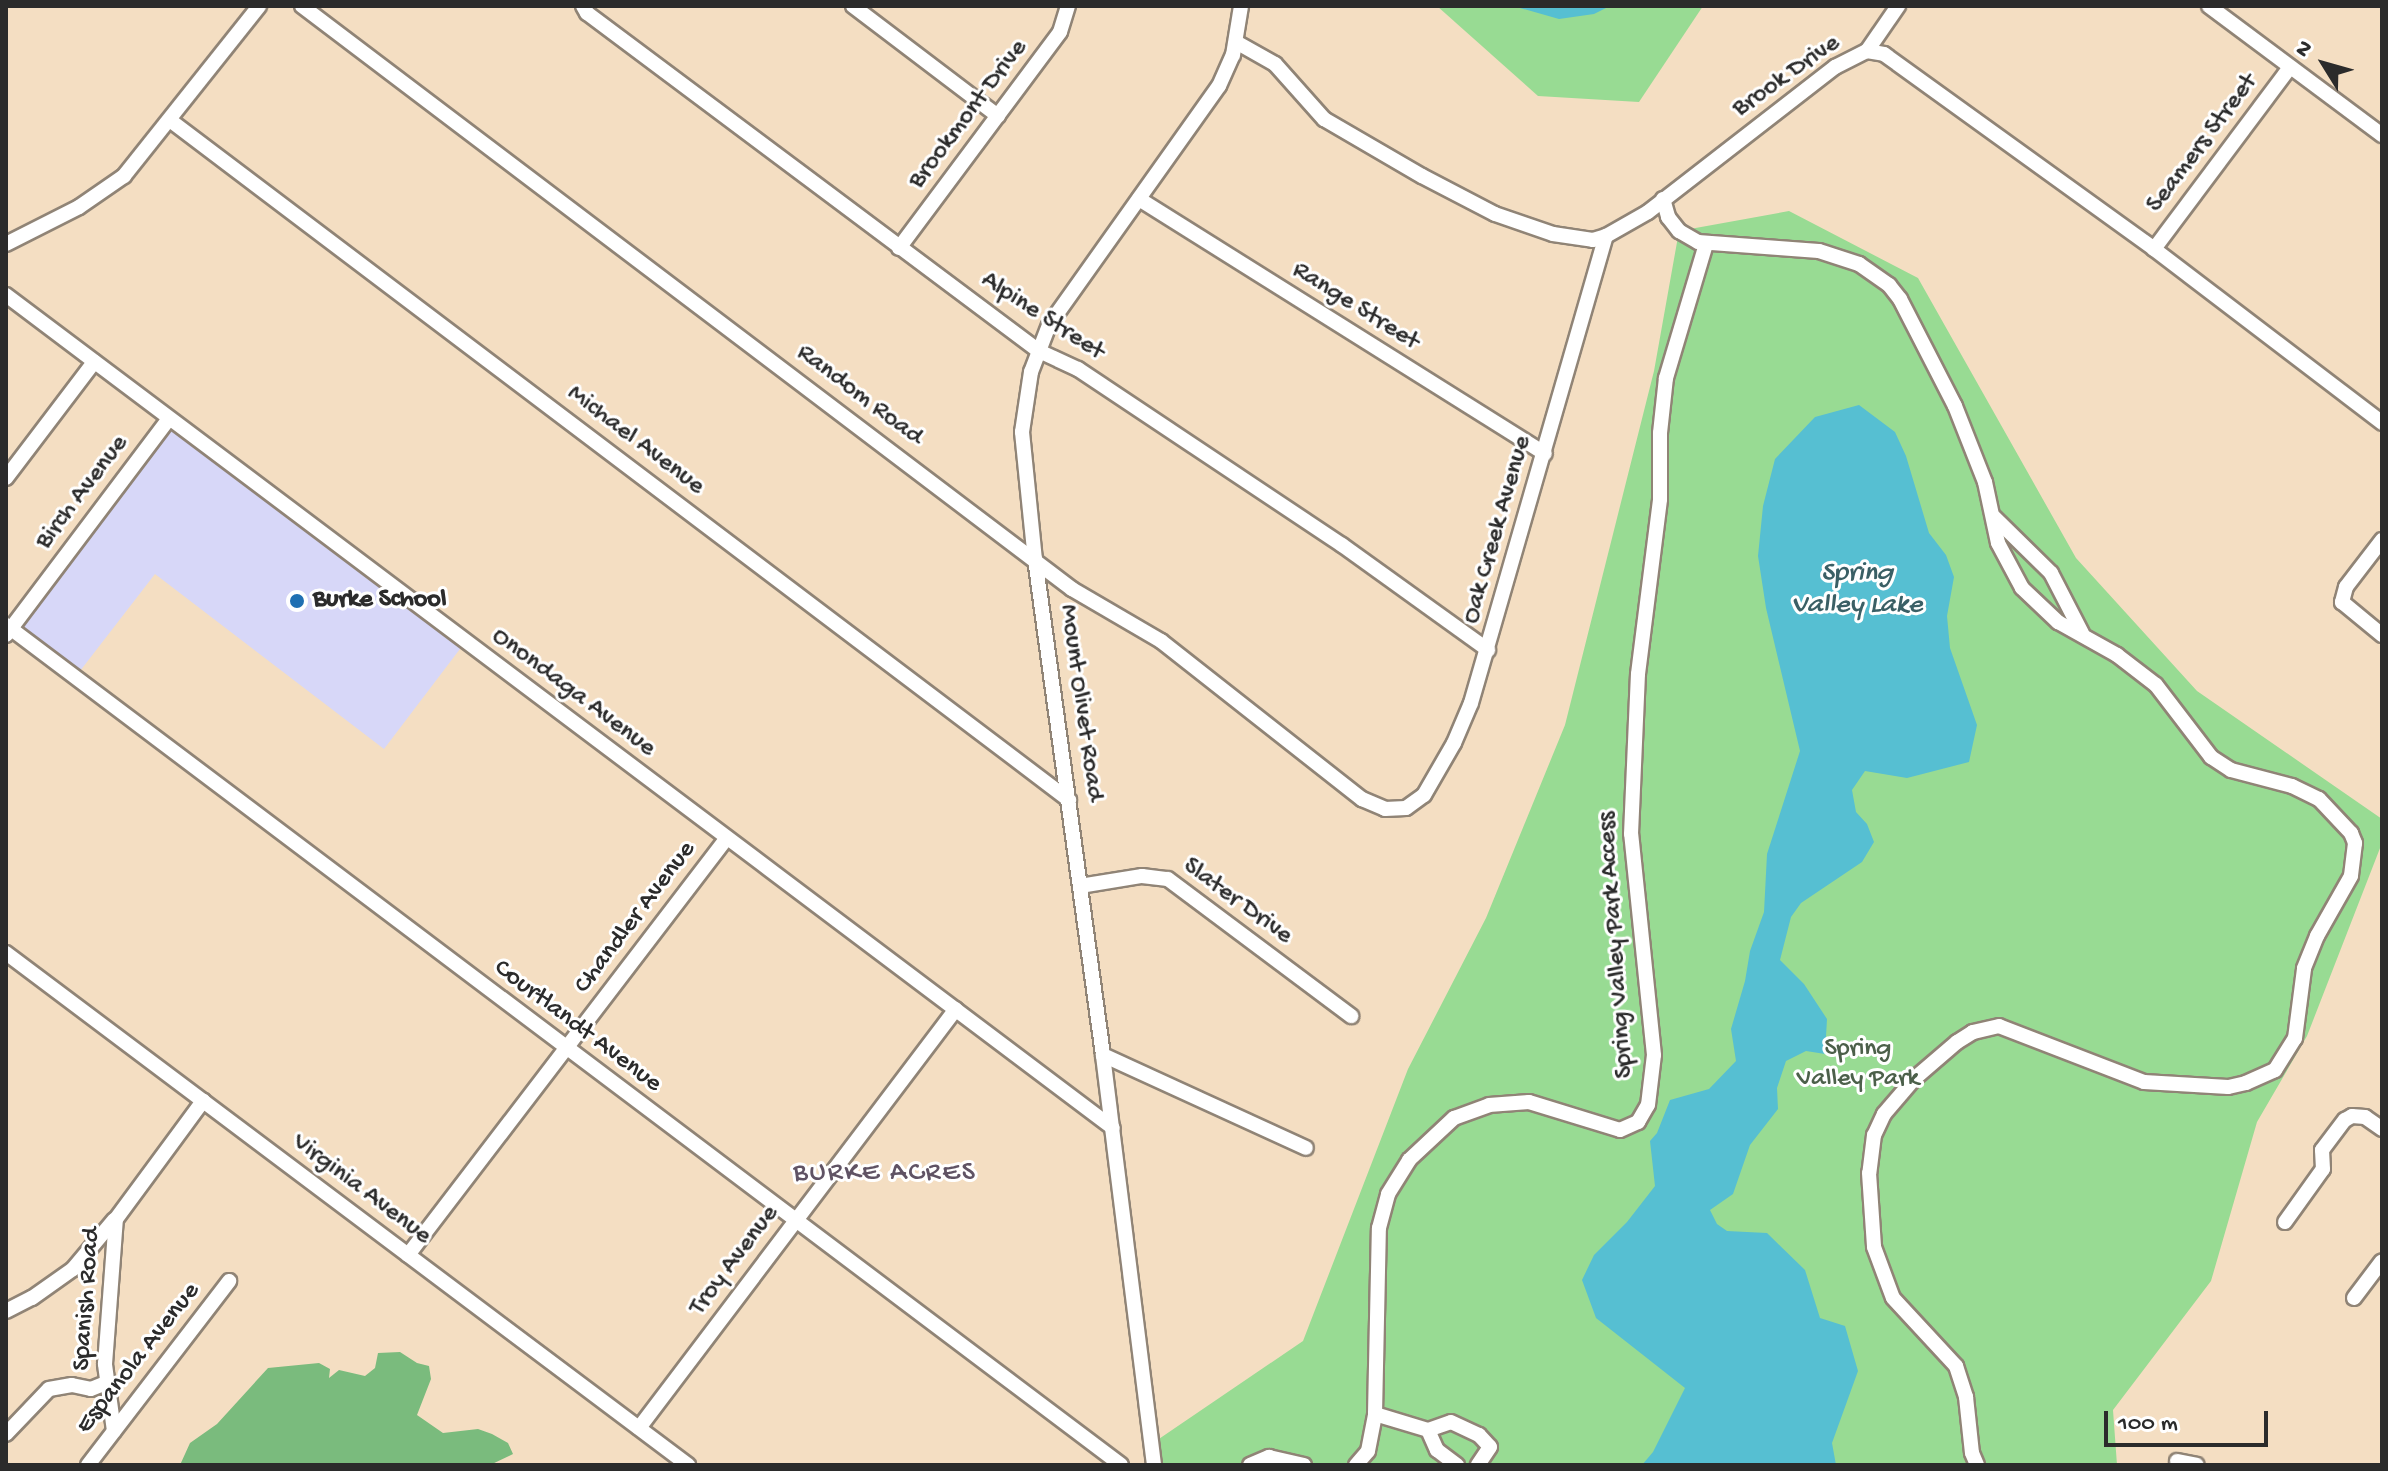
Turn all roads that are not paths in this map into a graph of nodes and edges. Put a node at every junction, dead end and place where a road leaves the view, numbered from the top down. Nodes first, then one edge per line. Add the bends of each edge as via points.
1 (259, 6) edge
2 (302, 6) edge
3 (583, 6) edge
4 (853, 6) edge
5 (1068, 6) edge
6 (1241, 6) edge
7 (1898, 6) edge
8 (2209, 6) edge
9 (1236, 42) junction
10 (1867, 51) junction
11 (2290, 67) junction
12 (998, 116) junction
13 (171, 121) junction
14 (2382, 135) edge
15 (1139, 199) junction
16 (1663, 199) junction
17 (1606, 236) junction
18 (6, 244) edge
19 (1706, 244) junction
20 (899, 248) junction
21 (2154, 249) junction
22 (6, 295) edge
23 (1039, 351) junction
24 (94, 362) junction
25 (169, 419) junction
26 (2382, 423) edge
27 (1545, 454) junction
28 (6, 478) edge
29 (1993, 517) junction
30 (2382, 540) edge
31 (1035, 560) junction
32 (8, 630) edge
33 (2082, 633) junction
34 (2382, 635) edge
35 (1488, 650) junction
36 (1069, 800) junction
37 (1393, 810) joint
38 (726, 839) junction
39 (1080, 886) junction
40 (6, 953) edge
41 (956, 1009) junction
42 (1351, 1016) dead end
43 (566, 1048) junction
44 (1103, 1055) junction
45 (203, 1101) junction
46 (1113, 1128) junction
47 (2382, 1129) edge
48 (1306, 1148) dead end
49 (116, 1219) junction
50 (796, 1221) junction
51 (2285, 1222) dead end
52 (408, 1255) junction
53 (2382, 1261) edge
54 (229, 1281) dead end
55 (2354, 1298) dead end
56 (6, 1311) edge
57 (106, 1383) junction
58 (1375, 1414) junction
59 (639, 1428) junction
60 (1428, 1430) junction
61 (114, 1431) junction
62 (6, 1434) edge
63 (2177, 1461) dead end
64 (2196, 1464) edge
65 (88, 1465) edge
66 (688, 1465) edge
67 (1121, 1465) edge
68 (1154, 1465) edge
69 (1250, 1465) edge
70 (1304, 1465) edge
71 (1356, 1465) edge
72 (1457, 1465) edge
73 (1478, 1465) edge
74 (1977, 1465) edge

1 - 13 street
2 - 31 street, Random Road
3 - 20 street, Alpine Street
4 - 12 street
5 - 12 street, Brookmont Drive via 1060,32
6 - 9 street, Mount Olivet Road
7 - 10 street
8 - 11 street
9 - 15 street, Mount Olivet Road via 1208,105
9 - 17 street via 1275,64 1324,119 1422,176 1534,228 1587,239
10 - 16 street, Brook Drive via 1810,85
10 - 21 street, Brook Drive via 1896,61
11 - 14 street
11 - 21 street, Seamers Street
12 - 20 street, Brookmont Drive
13 - 18 street via 114,186
13 - 36 street, Michael Avenue
15 - 23 street, Mount Olivet Road via 1064,301
15 - 27 street, Range Street
16 - 17 street, Brook Drive
16 - 19 street via 1679,231
17 - 27 street, Oak Creek Avenue
19 - 29 street via 1819,251 1859,264 1889,285 1955,406
19 - 58 street, Spring Valley Park Access via 1666,378 1660,499 1638,674 1631,834 1654,1055 1648,1105 1638,1122 1620,1130 1545,1105 1510,1101 1469,1111 1422,1145 1397,1177 1379,1228
20 - 23 street, Alpine Street
21 - 26 street, Brook Drive
22 - 24 street, Onondaga Avenue
23 - 31 street, Mount Olivet Road via 1022,432
23 - 35 street, Alpine Street via 1078,369
24 - 25 street, Onondaga Avenue
24 - 28 street
25 - 32 street, Birch Avenue
25 - 38 street, Onondaga Avenue
27 - 35 street, Oak Creek Avenue
29 - 33 street via 2051,573
29 - 33 street via 1998,543 2022,588 2058,622
30 - 34 street via 2346,587 2342,602
31 - 36 street, Mount Olivet Road
31 - 37 street, Random Road via 1082,596 1161,641 1362,799
32 - 43 street, Courtlandt Avenue
33 - 74 street via 2156,685 2201,748 2222,765 2319,799 2351,833 2356,854 2351,876 2309,953 2295,1038 2275,1070 2259,1079 2228,1087 2144,1082 1999,1026 1973,1032 1949,1048 1884,1114 1874,1135 1869,1173 1874,1247 1893,1298 1956,1366
35 - 37 street, Oak Creek Avenue via 1440,770 1415,804
36 - 39 street, Mount Olivet Road
38 - 41 street, Onondaga Avenue
38 - 43 street, Chandler Avenue
39 - 42 street, Slater Drive via 1142,876 1168,879
39 - 44 street, Mount Olivet Road
40 - 45 street, Virginia Avenue
41 - 46 street, Onondaga Avenue
41 - 50 street, Troy Avenue
43 - 50 street, Courtlandt Avenue
43 - 52 street, Chandler Avenue
44 - 46 street, Mount Olivet Road
44 - 48 street
45 - 49 street, Spanish Road
45 - 52 street, Virginia Avenue
46 - 68 street, Mount Olivet Road
47 - 51 street via 2365,1117 2352,1116 2322,1150 2323,1169
49 - 56 street via 73,1269
49 - 57 street, Spanish Road
50 - 59 street, Troy Avenue
50 - 67 street, Courtlandt Avenue
52 - 59 street, Virginia Avenue
53 - 55 street
54 - 61 street, Espanola Avenue
57 - 61 street, Spanish Road
57 - 62 street via 91,1389 49,1389
58 - 60 street
58 - 71 street, Spring Valley Park Access via 1368,1451
59 - 66 street, Virginia Avenue
60 - 72 street via 1437,1450
60 - 73 street via 1451,1422 1479,1435 1490,1447
61 - 65 street, Espanola Avenue
63 - 64 street
69 - 70 street via 1278,1457

